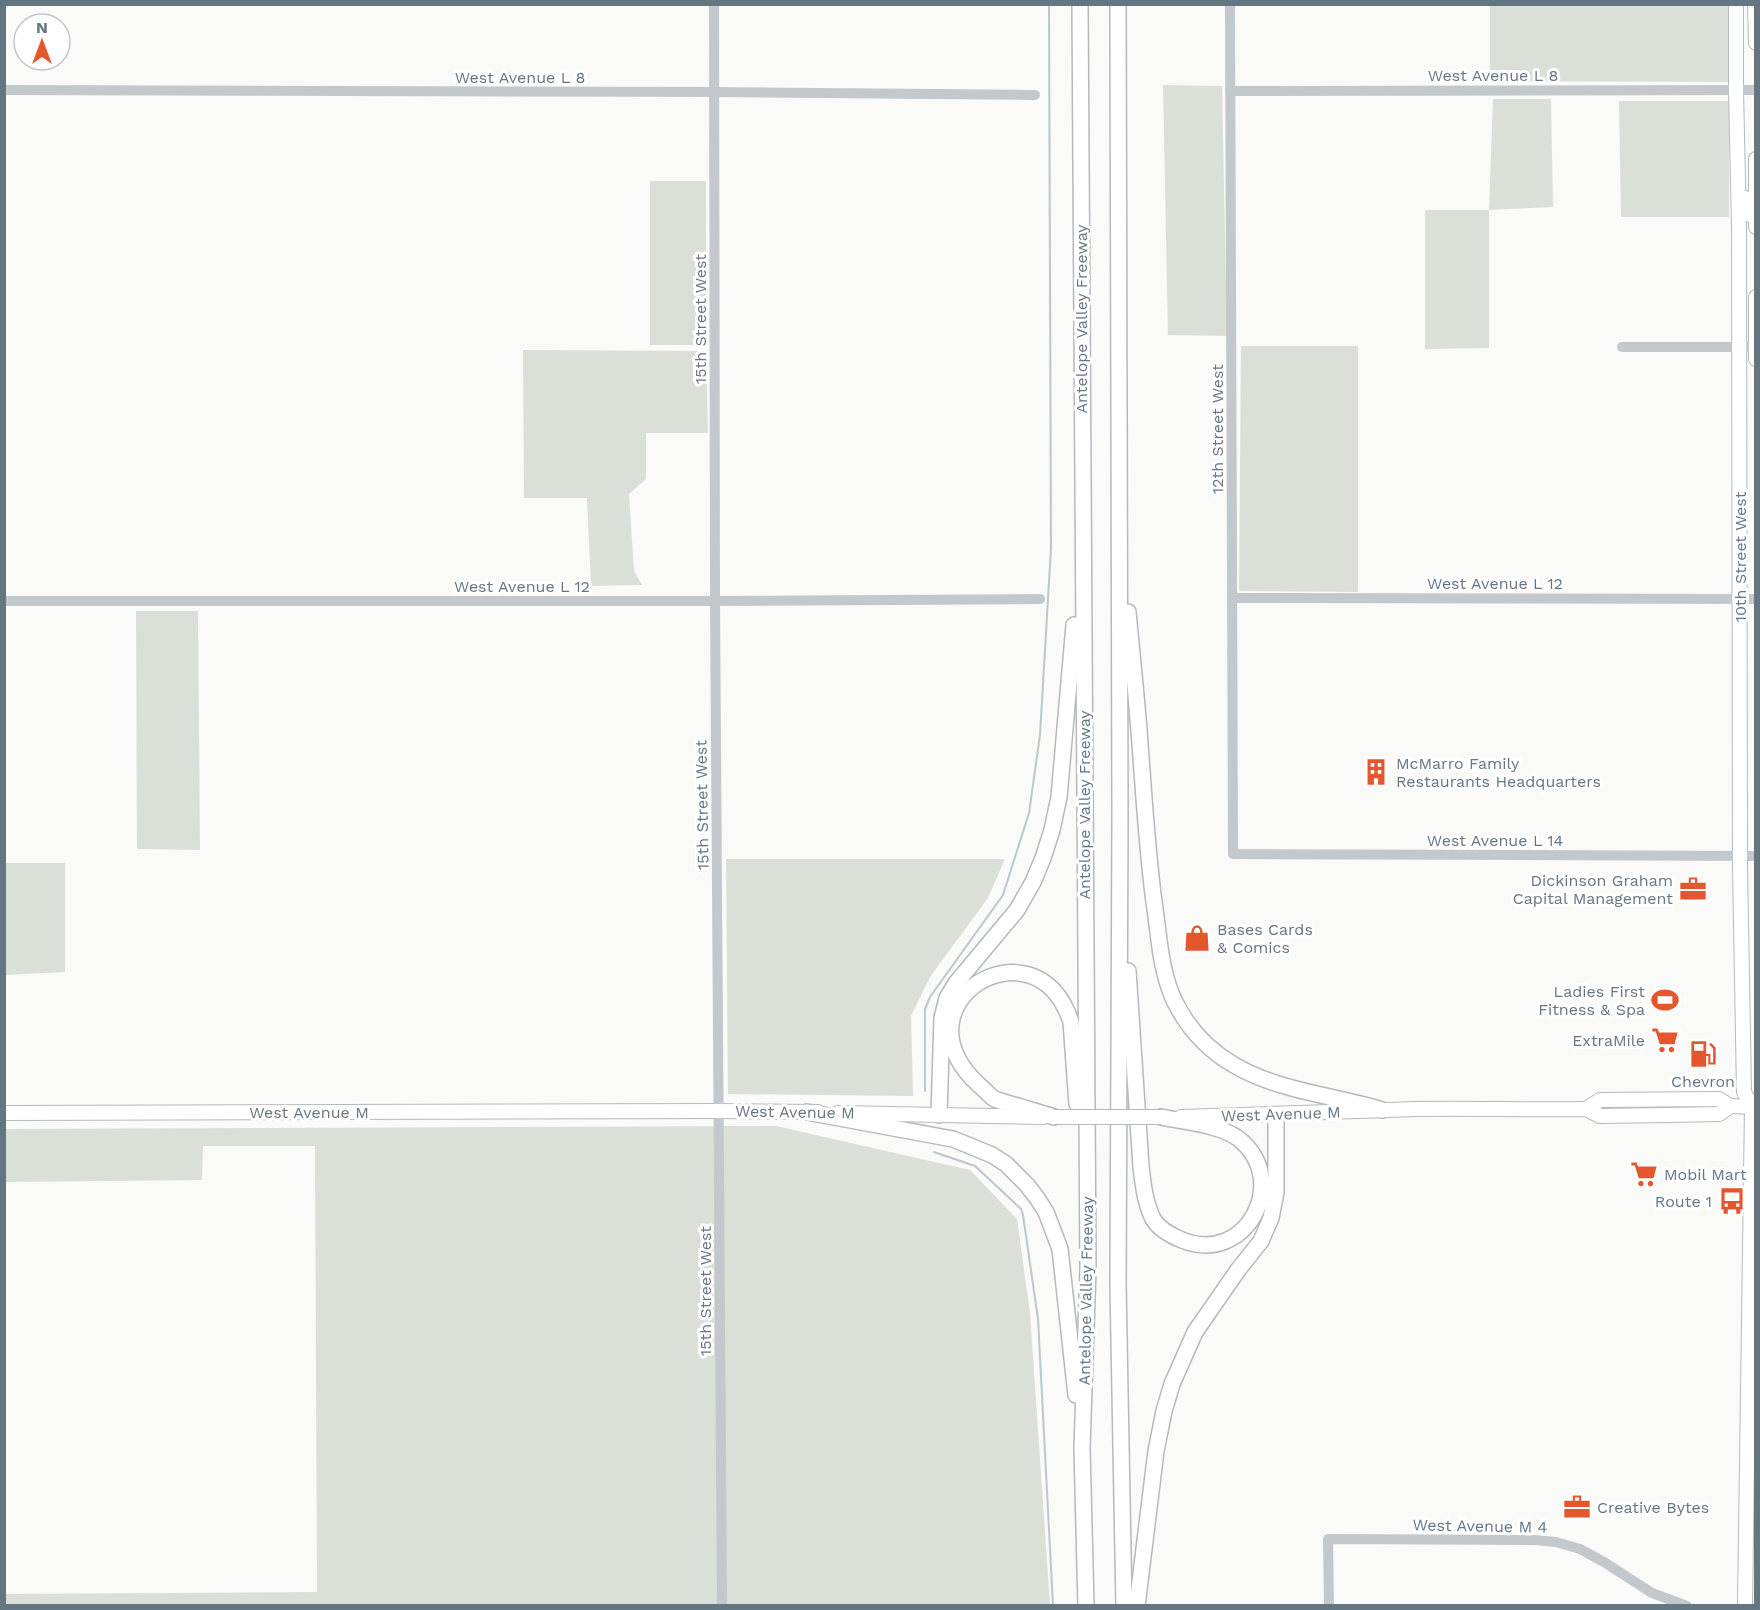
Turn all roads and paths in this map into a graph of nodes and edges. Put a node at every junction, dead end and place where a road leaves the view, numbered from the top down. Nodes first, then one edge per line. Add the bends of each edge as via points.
1 (714, 4) edge
2 (1080, 4) edge
3 (1118, 4) edge
4 (1230, 4) edge
5 (1736, 4) edge
6 (1755, 4) edge
7 (1755, 43) edge
8 (4, 90) edge
9 (1736, 90) junction
10 (1755, 90) edge
11 (1230, 91) junction
12 (715, 92) junction
13 (1035, 96) dead end
14 (1737, 153) junction
15 (1755, 159) edge
16 (1755, 217) edge
17 (1755, 227) edge
18 (1755, 297) edge
19 (1622, 347) dead end
20 (1739, 347) junction
21 (1755, 347) edge
22 (1755, 359) edge
23 (1119, 518) junction
24 (1083, 593) junction
25 (1234, 598) junction
26 (1040, 599) dead end
27 (1741, 599) junction
28 (1755, 599) edge
29 (4, 601) edge
30 (715, 601) junction
31 (1120, 848) junction
32 (1233, 854) joint
33 (1741, 856) junction
34 (1755, 856) edge
35 (1754, 1105) edge
36 (1382, 1110) junction
37 (719, 1111) junction
38 (807, 1112) junction
39 (4, 1113) edge
40 (939, 1115) junction
41 (1276, 1115) junction
42 (1054, 1117) junction
43 (1161, 1117) junction
44 (1088, 1269) junction
45 (1082, 1448) junction
46 (722, 1605) edge
47 (1086, 1605) edge
48 (1124, 1605) edge
49 (1137, 1605) edge
50 (1329, 1605) edge
51 (1687, 1605) edge
52 (1745, 1605) edge

1 - 12 street, 15th Street West
2 - 24 highway, Antelope Valley Freeway
3 - 23 highway, Antelope Valley Freeway
4 - 11 street, 12th Street West
5 - 9 main road, 10th Street West
6 - 7 main road
8 - 12 street, West Avenue L 8
9 - 10 street, West Avenue L 8
9 - 11 street, West Avenue L 8
9 - 14 main road, 10th Street West
11 - 25 street, 12th Street West
12 - 13 street, West Avenue L 8
12 - 30 street, 15th Street West
14 - 16 main road via 1745,176 1746,208
14 - 20 main road, 10th Street West
15 - 16 main road
16 - 17 main road
18 - 21 main road
19 - 20 street
20 - 21 street
20 - 27 main road, 10th Street West
21 - 22 main road
23 - 31 highway, Antelope Valley Freeway
23 - 36 highway via 1147,847 1162,957 1173,998 1191,1029 1235,1066 1280,1085
24 - 40 highway via 1074,626 1059,798 1052,830 1017,910 947,999 942,1017
24 - 44 highway, Antelope Valley Freeway
25 - 27 street, West Avenue L 12
25 - 32 street, 12th Street West
26 - 30 street, West Avenue L 12
27 - 28 street, West Avenue L 12
27 - 33 main road, 10th Street West
29 - 30 street, West Avenue L 12
30 - 37 street, 15th Street West
31 - 43 highway via 1145,1197 1155,1221 1171,1236 1194,1245 1225,1242 1246,1228 1259,1206 1260,1169 1252,1153 1223,1130
31 - 48 highway, Antelope Valley Freeway via 1118,1285
32 - 33 street, West Avenue L 14
33 - 34 street, West Avenue L 14
33 - 35 main road, 10th Street West via 1744,1092
35 - 36 main road, West Avenue M via 1730,1106 1719,1114 1678,1115 1600,1116 1586,1109
35 - 52 main road, 10th Street West
36 - 41 main road, West Avenue M
37 - 38 main road, West Avenue M
37 - 39 main road, West Avenue M
37 - 46 street, 15th Street West
38 - 40 main road, West Avenue M
38 - 45 highway via 953,1139 992,1155 1027,1185 1046,1212 1060,1249
40 - 42 main road, West Avenue M
41 - 43 main road, West Avenue M
41 - 49 highway via 1276,1192 1271,1218 1261,1241 1195,1332 1164,1411
42 - 43 main road, West Avenue M, bridge
42 - 44 highway via 994,1099 960,1064 951,1024 962,998 979,981 1002,973 1031,976 1058,994 1068,1012 1073,1032
44 - 45 highway, Antelope Valley Freeway
45 - 47 highway, Antelope Valley Freeway
50 - 51 street, West Avenue M 4 via 1328,1539 1556,1542 1580,1549 1652,1593

